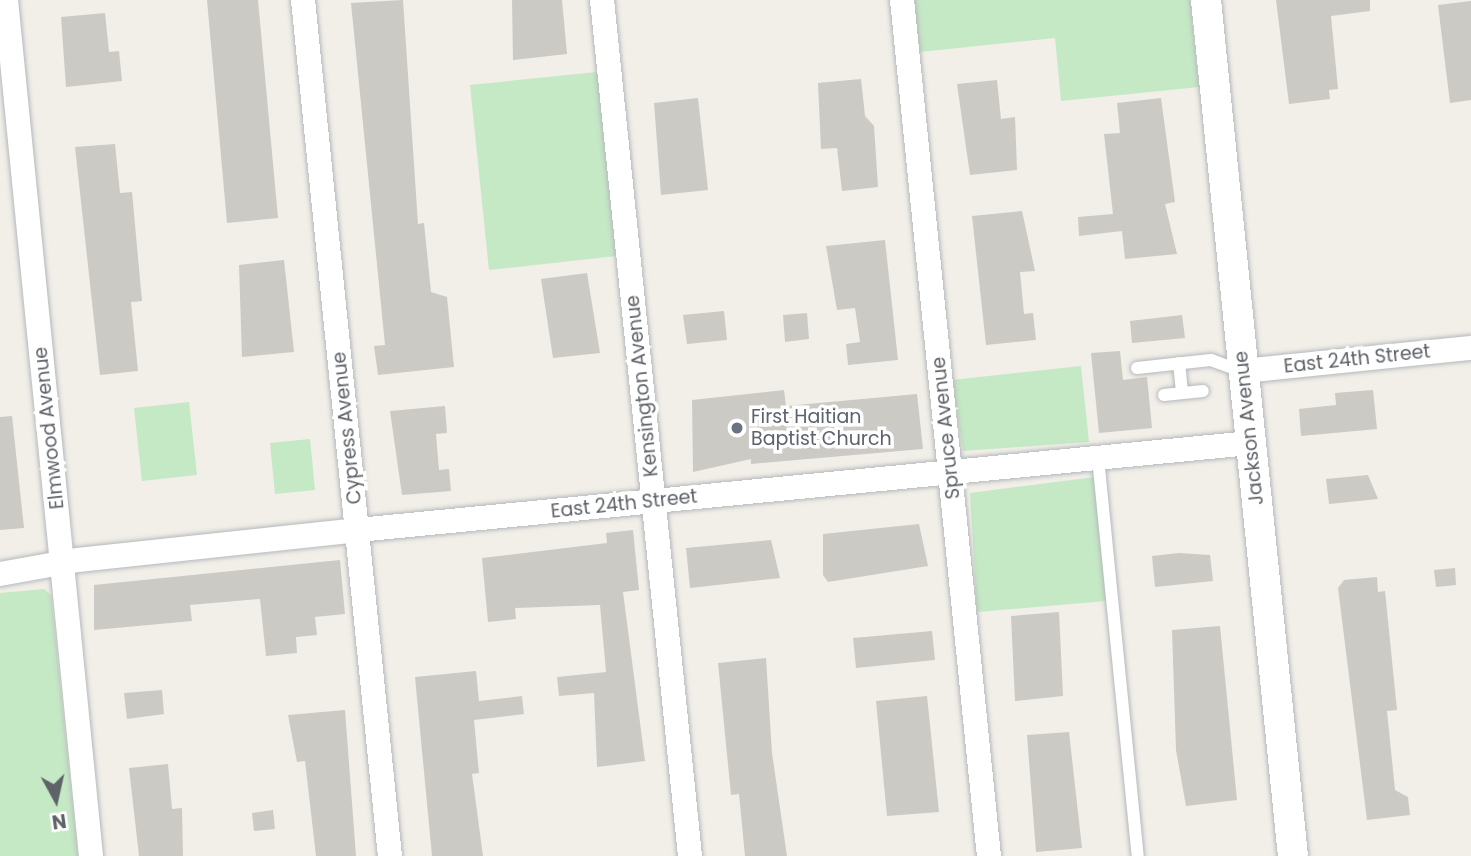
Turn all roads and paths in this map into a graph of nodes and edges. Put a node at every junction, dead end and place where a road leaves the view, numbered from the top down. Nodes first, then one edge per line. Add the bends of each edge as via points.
1 (6, 0) edge
2 (303, 0) edge
3 (602, 0) edge
4 (902, 0) edge
5 (1206, 0) edge
6 (1471, 348) edge
7 (1179, 363) junction
8 (1137, 368) dead end
9 (1243, 371) junction
10 (1203, 391) dead end
11 (1182, 393) junction
12 (1164, 395) dead end
13 (1250, 443) junction
14 (1098, 458) junction
15 (950, 472) junction
16 (654, 501) junction
17 (358, 530) junction
18 (62, 567) junction
19 (0, 574) edge
20 (91, 856) edge
21 (390, 856) edge
22 (690, 856) edge
23 (989, 856) edge
24 (1138, 856) edge
25 (1293, 856) edge

1 - 18 street, Elmwood Avenue
2 - 17 street, Cypress Avenue
3 - 16 street, Kensington Avenue
4 - 15 street, Spruce Avenue
5 - 9 street, Jackson Avenue
6 - 9 street, East 24th Street
7 - 8 lane
7 - 9 lane via 1211,360
7 - 11 lane
9 - 13 street, Jackson Avenue
10 - 11 lane
11 - 12 lane
13 - 14 street, East 24th Street
13 - 25 street, Jackson Avenue
14 - 15 street, East 24th Street
14 - 24 lane
15 - 16 street, East 24th Street
15 - 23 street, Spruce Avenue
16 - 17 street, East 24th Street
16 - 22 street, Kensington Avenue
17 - 18 street, East 24th Street via 78,560
17 - 21 street, Cypress Avenue
18 - 19 street, East 24th Street
18 - 20 street, Elmwood Avenue

